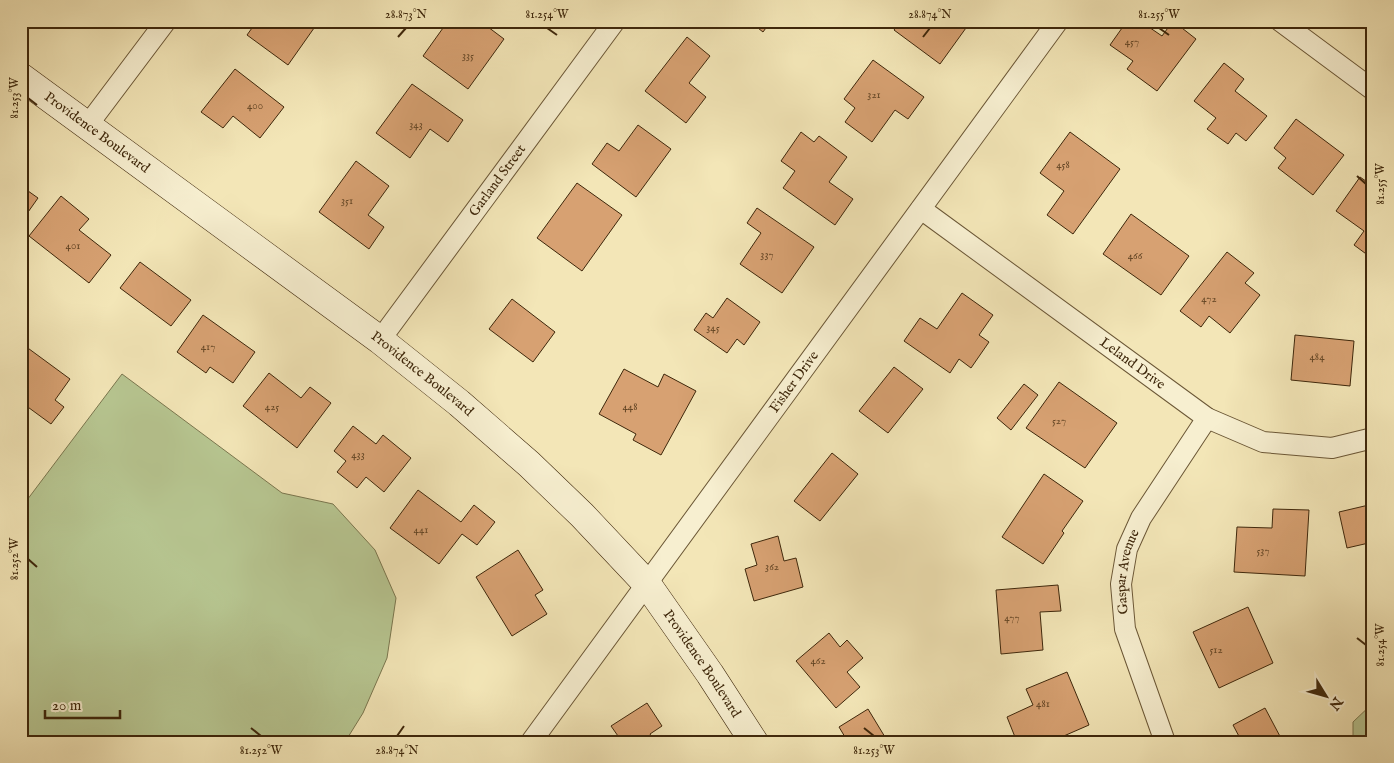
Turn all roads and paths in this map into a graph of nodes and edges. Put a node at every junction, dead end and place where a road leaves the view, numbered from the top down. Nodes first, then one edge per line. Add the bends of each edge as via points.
1 (166, 21) edge
2 (615, 21) edge
3 (1058, 21) edge
4 (1280, 21) edge
5 (21, 77) edge
6 (1373, 90) edge
7 (87, 126) junction
8 (921, 208) junction
9 (380, 340) junction
10 (1207, 418) junction
11 (1373, 438) edge
12 (646, 584) junction
13 (531, 742) edge
14 (754, 742) edge
15 (1165, 742) edge

1 - 7 street
2 - 9 street, Garland Street
3 - 8 street, Fisher Drive
4 - 6 street
5 - 7 main road, Providence Boulevard
7 - 9 main road, Providence Boulevard
8 - 10 street, Leland Drive
8 - 12 street, Fisher Drive
9 - 12 main road, Providence Boulevard via 460,403 529,464
10 - 11 street, Leland Drive via 1263,442 1332,448
10 - 15 street, Gaspar Avenue via 1141,518 1127,550 1121,584 1125,629
12 - 13 street, Fisher Drive
12 - 14 main road, Providence Boulevard

